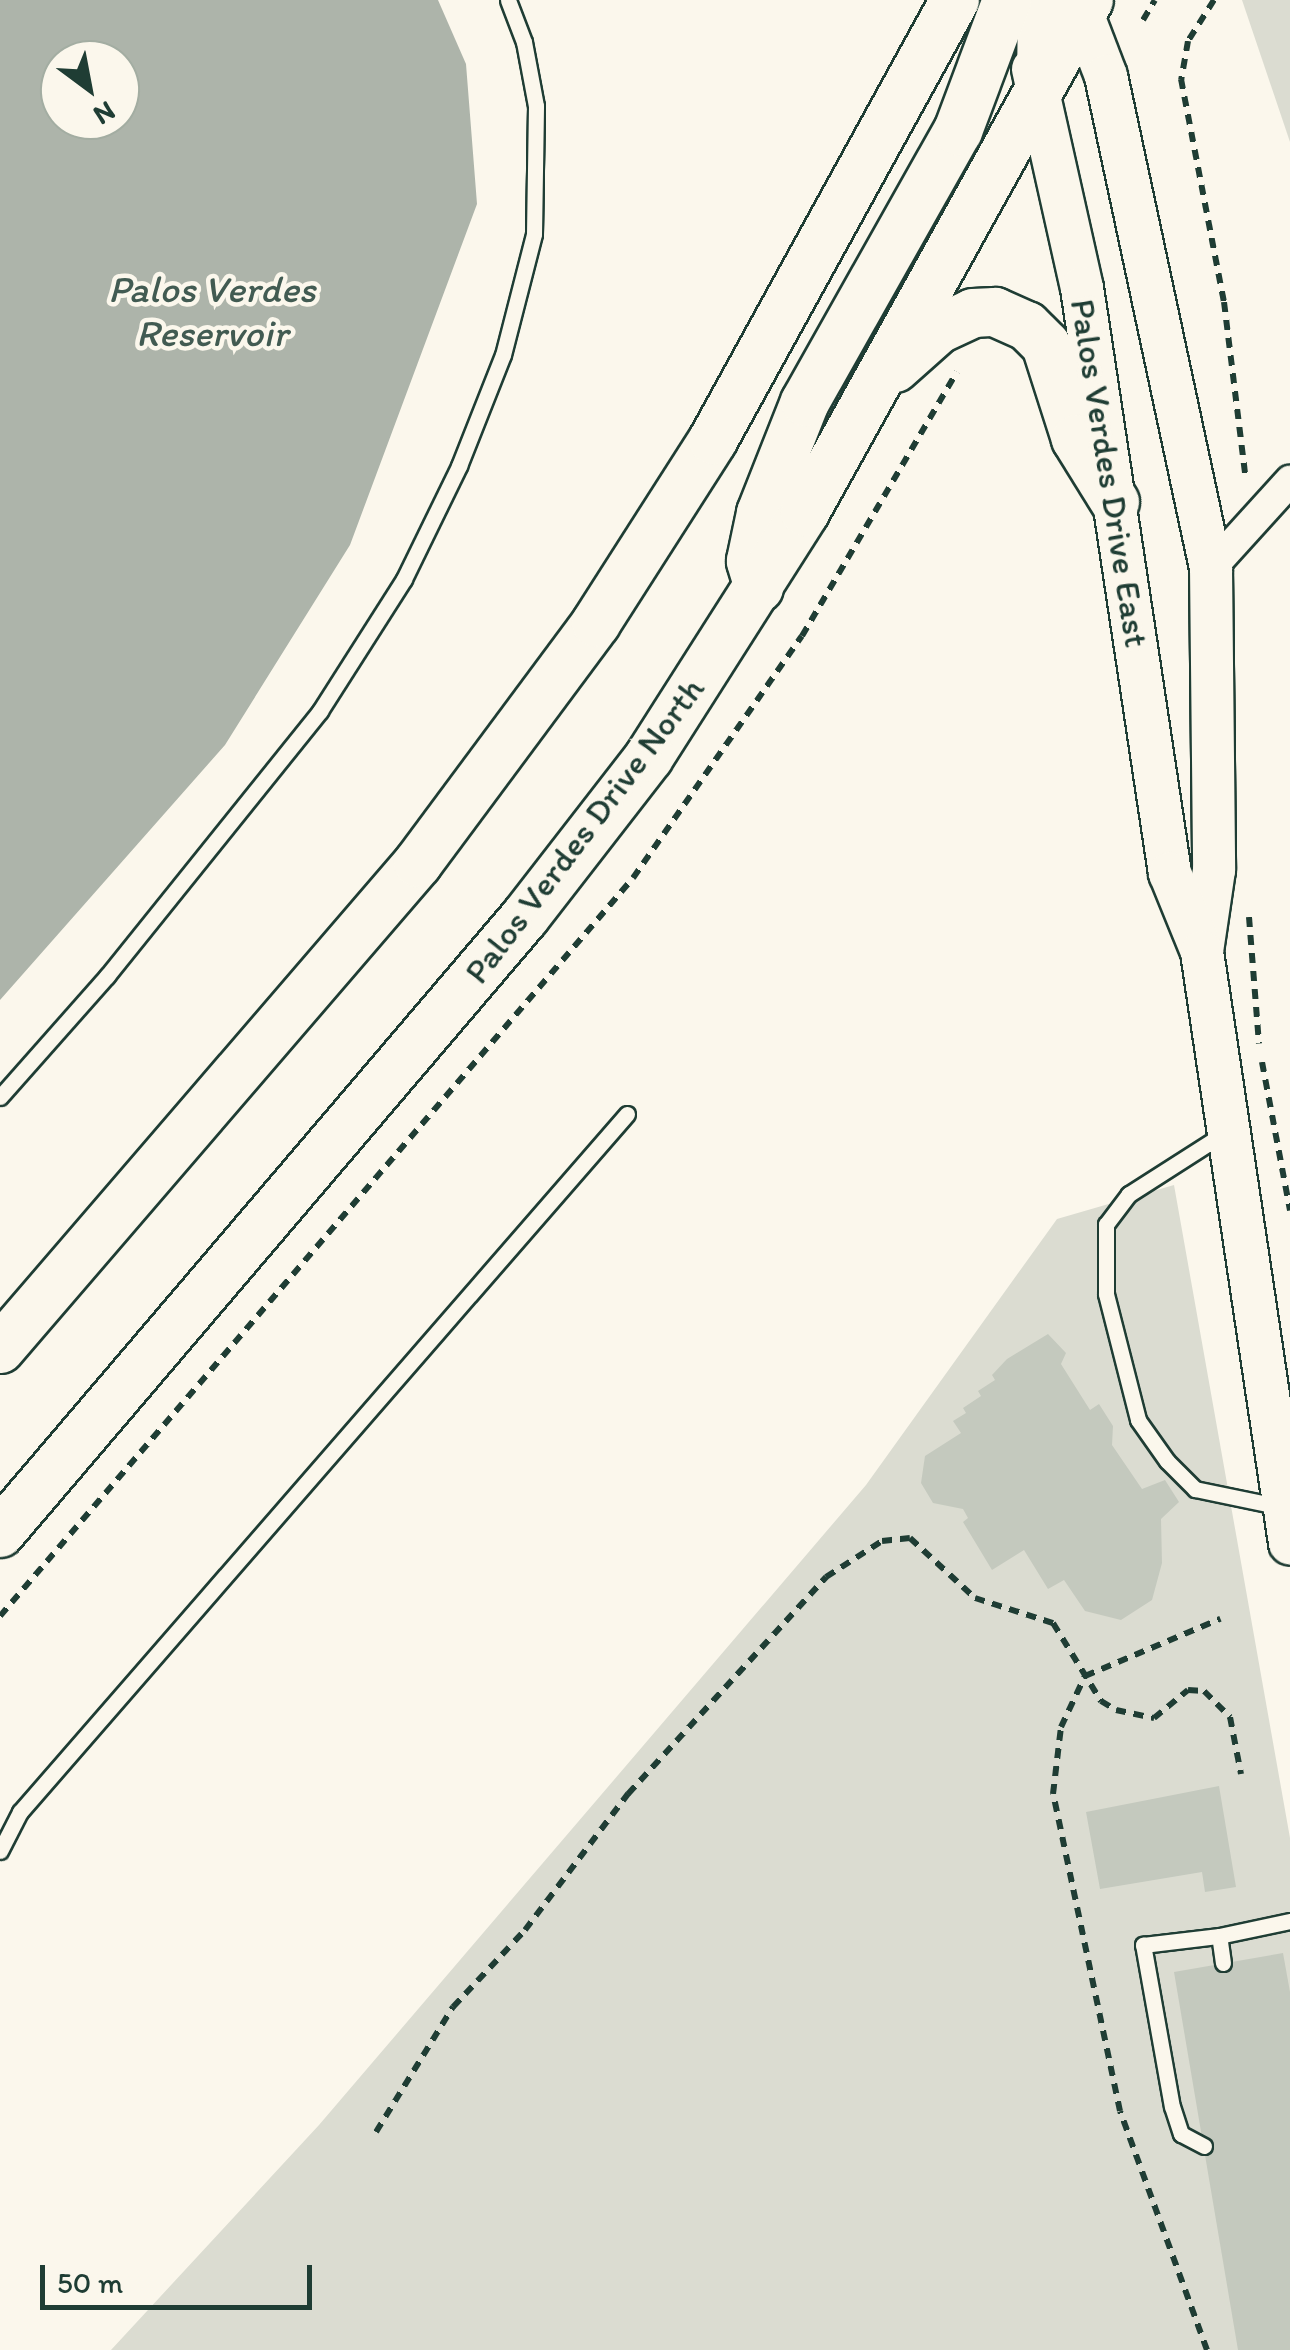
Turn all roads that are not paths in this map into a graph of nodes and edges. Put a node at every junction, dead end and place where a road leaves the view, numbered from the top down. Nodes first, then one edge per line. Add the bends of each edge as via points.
1 (508, 0) edge
2 (955, 0) edge
3 (1043, 4) edge
4 (1041, 84) junction
5 (878, 383) junction
6 (1290, 481) edge
7 (1115, 502) junction
8 (1211, 568) junction
9 (759, 588) junction
10 (1202, 952) junction
11 (0, 1098) edge
12 (627, 1114) dead end
13 (1226, 1132) junction
14 (0, 1349) edge
15 (1287, 1526) edge
16 (0, 1533) edge
17 (0, 1851) edge
18 (1290, 1921) edge
19 (1219, 1936) junction
20 (1223, 1963) dead end
21 (1204, 2146) dead end

1 - 11 lane via 536,106 534,234 502,355 459,466 404,579 320,711
2 - 14 main road via 713,440 596,624 418,863
3 - 4 main road, Palos Verdes Drive North
3 - 4 main road, Palos Verdes Drive East
3 - 8 main road, Palos Verdes Drive East via 1106,76
3 - 9 main road via 958,131 804,402 761,512 751,561
4 - 5 main road, Palos Verdes Drive North
4 - 7 main road, Palos Verdes Drive East
5 - 7 main road via 939,329 973,313 994,312 1027,326 1046,345 1076,439
5 - 9 main road, Palos Verdes Drive North
6 - 8 street
7 - 10 main road, Palos Verdes Drive East via 1170,873
8 - 10 main road, Palos Verdes Drive East via 1214,870
9 - 16 main road, Palos Verdes Drive North via 649,756 525,917
10 - 13 main road, Palos Verdes Drive East
12 - 17 lane via 20,1812
13 - 15 main road, Palos Verdes Drive East
13 - 15 lane via 1129,1194 1106,1224 1106,1294 1138,1420 1166,1461 1195,1489
18 - 19 lane
19 - 20 lane
19 - 21 lane via 1143,1945 1172,2106 1181,2134

